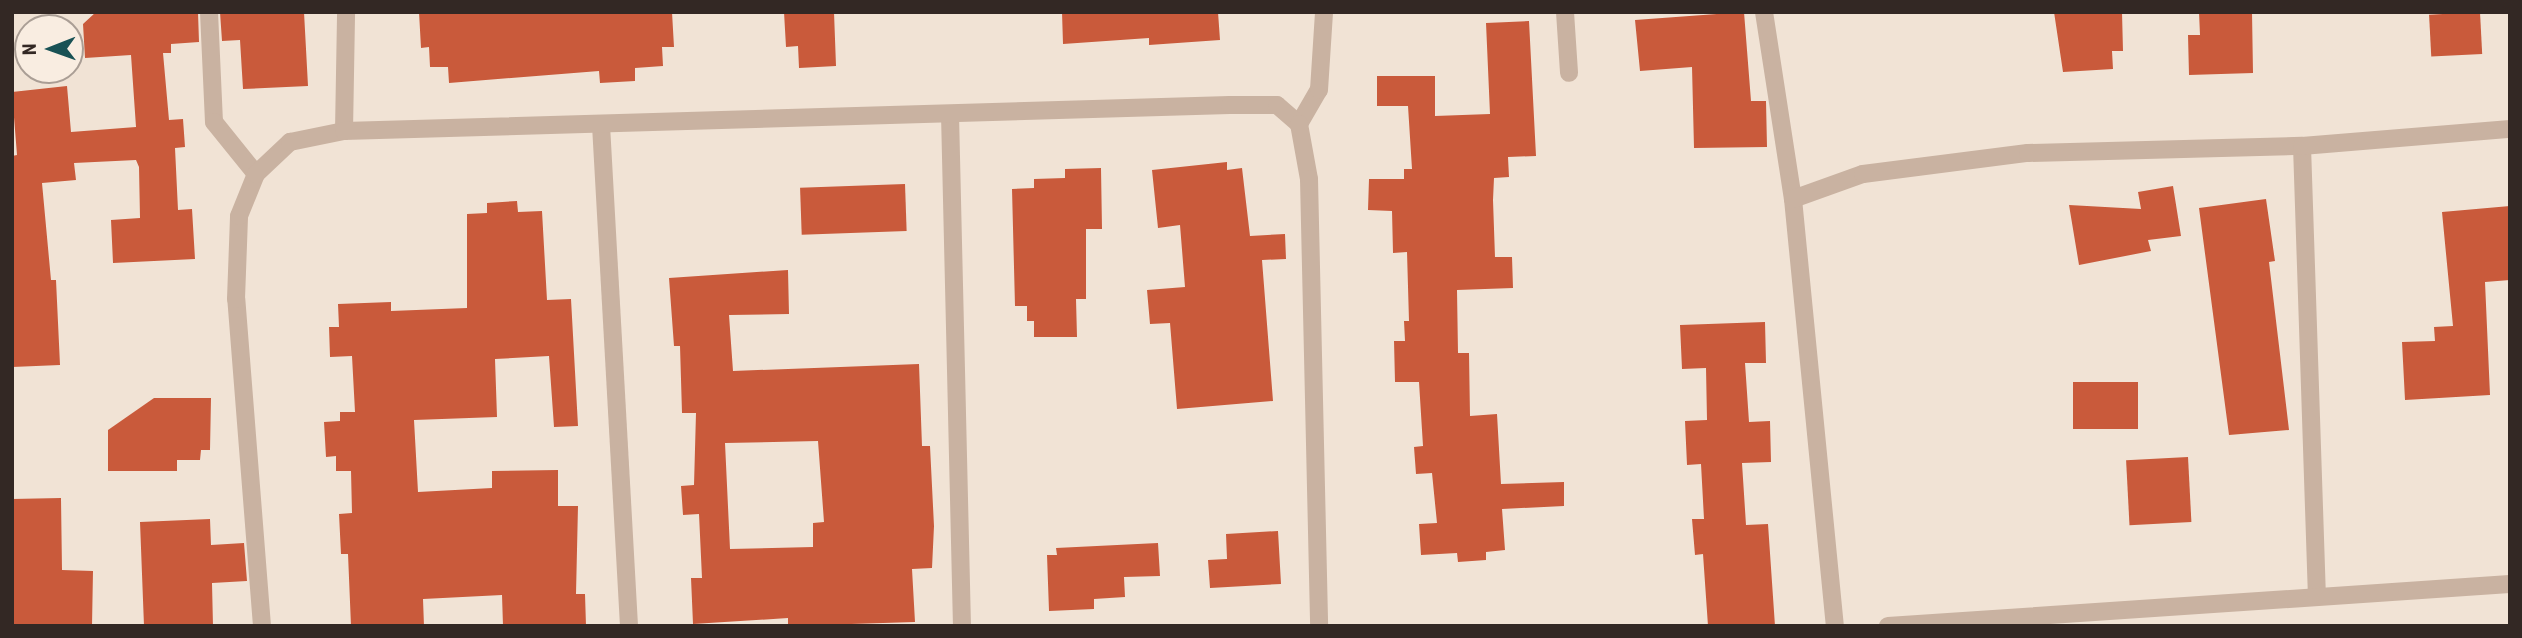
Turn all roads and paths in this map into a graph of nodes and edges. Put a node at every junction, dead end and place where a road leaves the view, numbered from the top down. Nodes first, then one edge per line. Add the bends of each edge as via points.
1 (209, 12) edge
2 (346, 12) edge
3 (1324, 12) edge
4 (1565, 12) edge
5 (1764, 12) edge
6 (1569, 73) dead end
7 (950, 114) junction
8 (1298, 124) junction
9 (601, 125) junction
10 (2510, 128) edge
11 (344, 131) junction
12 (2302, 146) junction
13 (256, 174) junction
14 (1793, 199) junction
15 (2510, 584) edge
16 (2317, 597) junction
17 (262, 626) edge
18 (629, 626) edge
19 (962, 626) edge
20 (1319, 626) edge
21 (1835, 626) edge
22 (1888, 626) edge

1 - 13 street via 214,122
2 - 11 street
3 - 8 street via 1319,90
4 - 6 street
5 - 14 street
7 - 8 street via 1077,107 1277,105
7 - 9 street
7 - 19 street
8 - 20 street via 1309,179
9 - 11 street
9 - 18 street
10 - 12 street
11 - 13 street via 290,142
12 - 14 street via 2028,153 1864,174
12 - 16 street
13 - 17 street via 239,216 236,299
14 - 21 street
15 - 16 street
16 - 22 street

